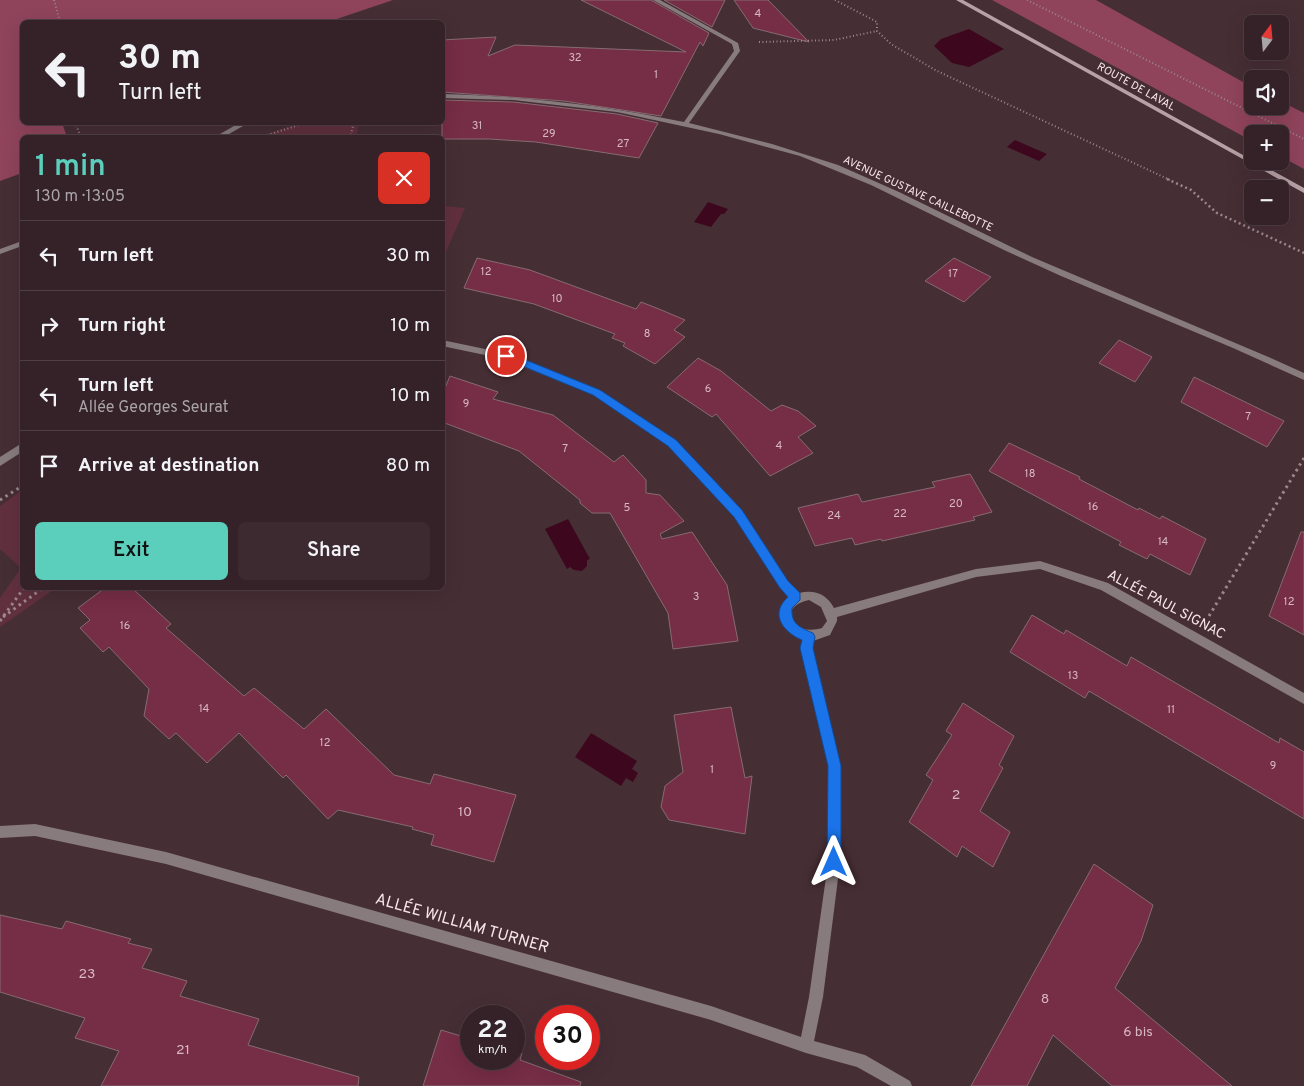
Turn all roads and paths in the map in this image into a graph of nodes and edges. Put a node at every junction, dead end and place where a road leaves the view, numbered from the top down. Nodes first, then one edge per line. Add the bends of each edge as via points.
1 (54, 0) edge
2 (656, 0) edge
3 (835, 0) edge
4 (959, 0) edge
5 (1027, 0) edge
6 (59, 20) edge
7 (877, 31) junction
8 (754, 43) dead end
9 (445, 96) edge
10 (686, 123) junction
11 (241, 125) edge
12 (300, 125) edge
13 (222, 135) edge
14 (270, 135) edge
15 (1304, 138) edge
16 (1304, 191) edge
17 (20, 244) edge
18 (0, 252) edge
19 (1304, 253) edge
20 (445, 344) edge
21 (1304, 377) edge
22 (20, 449) edge
23 (1304, 458) edge
24 (0, 462) edge
25 (20, 487) edge
26 (0, 500) edge
27 (23, 590) edge
28 (41, 590) edge
29 (796, 597) junction
30 (831, 614) junction
31 (3, 617) junction
32 (1208, 617) dead end
33 (0, 621) edge
34 (809, 637) junction
35 (1304, 699) edge
36 (0, 832) edge
37 (806, 1046) junction
38 (905, 1086) edge

1 - 6 path
2 - 10 street via 736,42 737,51
3 - 7 path via 877,22
4 - 16 main road, ROUTE DE LAVAL
5 - 15 path
7 - 8 path via 844,39
7 - 19 path via 891,44 937,71 1190,190 1217,213
9 - 10 street, AVENUE GUSTAVE CAILLEBOTTE via 581,104
10 - 21 street, AVENUE GUSTAVE CAILLEBOTTE via 760,142 850,172 1030,259 1253,352
11 - 13 street
12 - 14 path
17 - 18 street
20 - 29 street via 506,356 597,392 672,443 738,513 784,585
22 - 24 street
23 - 32 path
25 - 26 path
27 - 31 path
28 - 31 path
29 - 30 street via 809,595 821,599
29 - 34 street via 786,606 786,620 793,630
30 - 34 street via 832,621 826,632
30 - 35 street, ALLÉE PAUL SIGNAC via 976,573 1040,565 1104,586
31 - 33 path
34 - 37 street via 806,648 834,766 834,862 816,997
36 - 37 street, ALLÉE WILLIAM TURNER via 35,830 166,858 711,1013
37 - 38 street, ALLÉE WILLIAM TURNER via 860,1060

